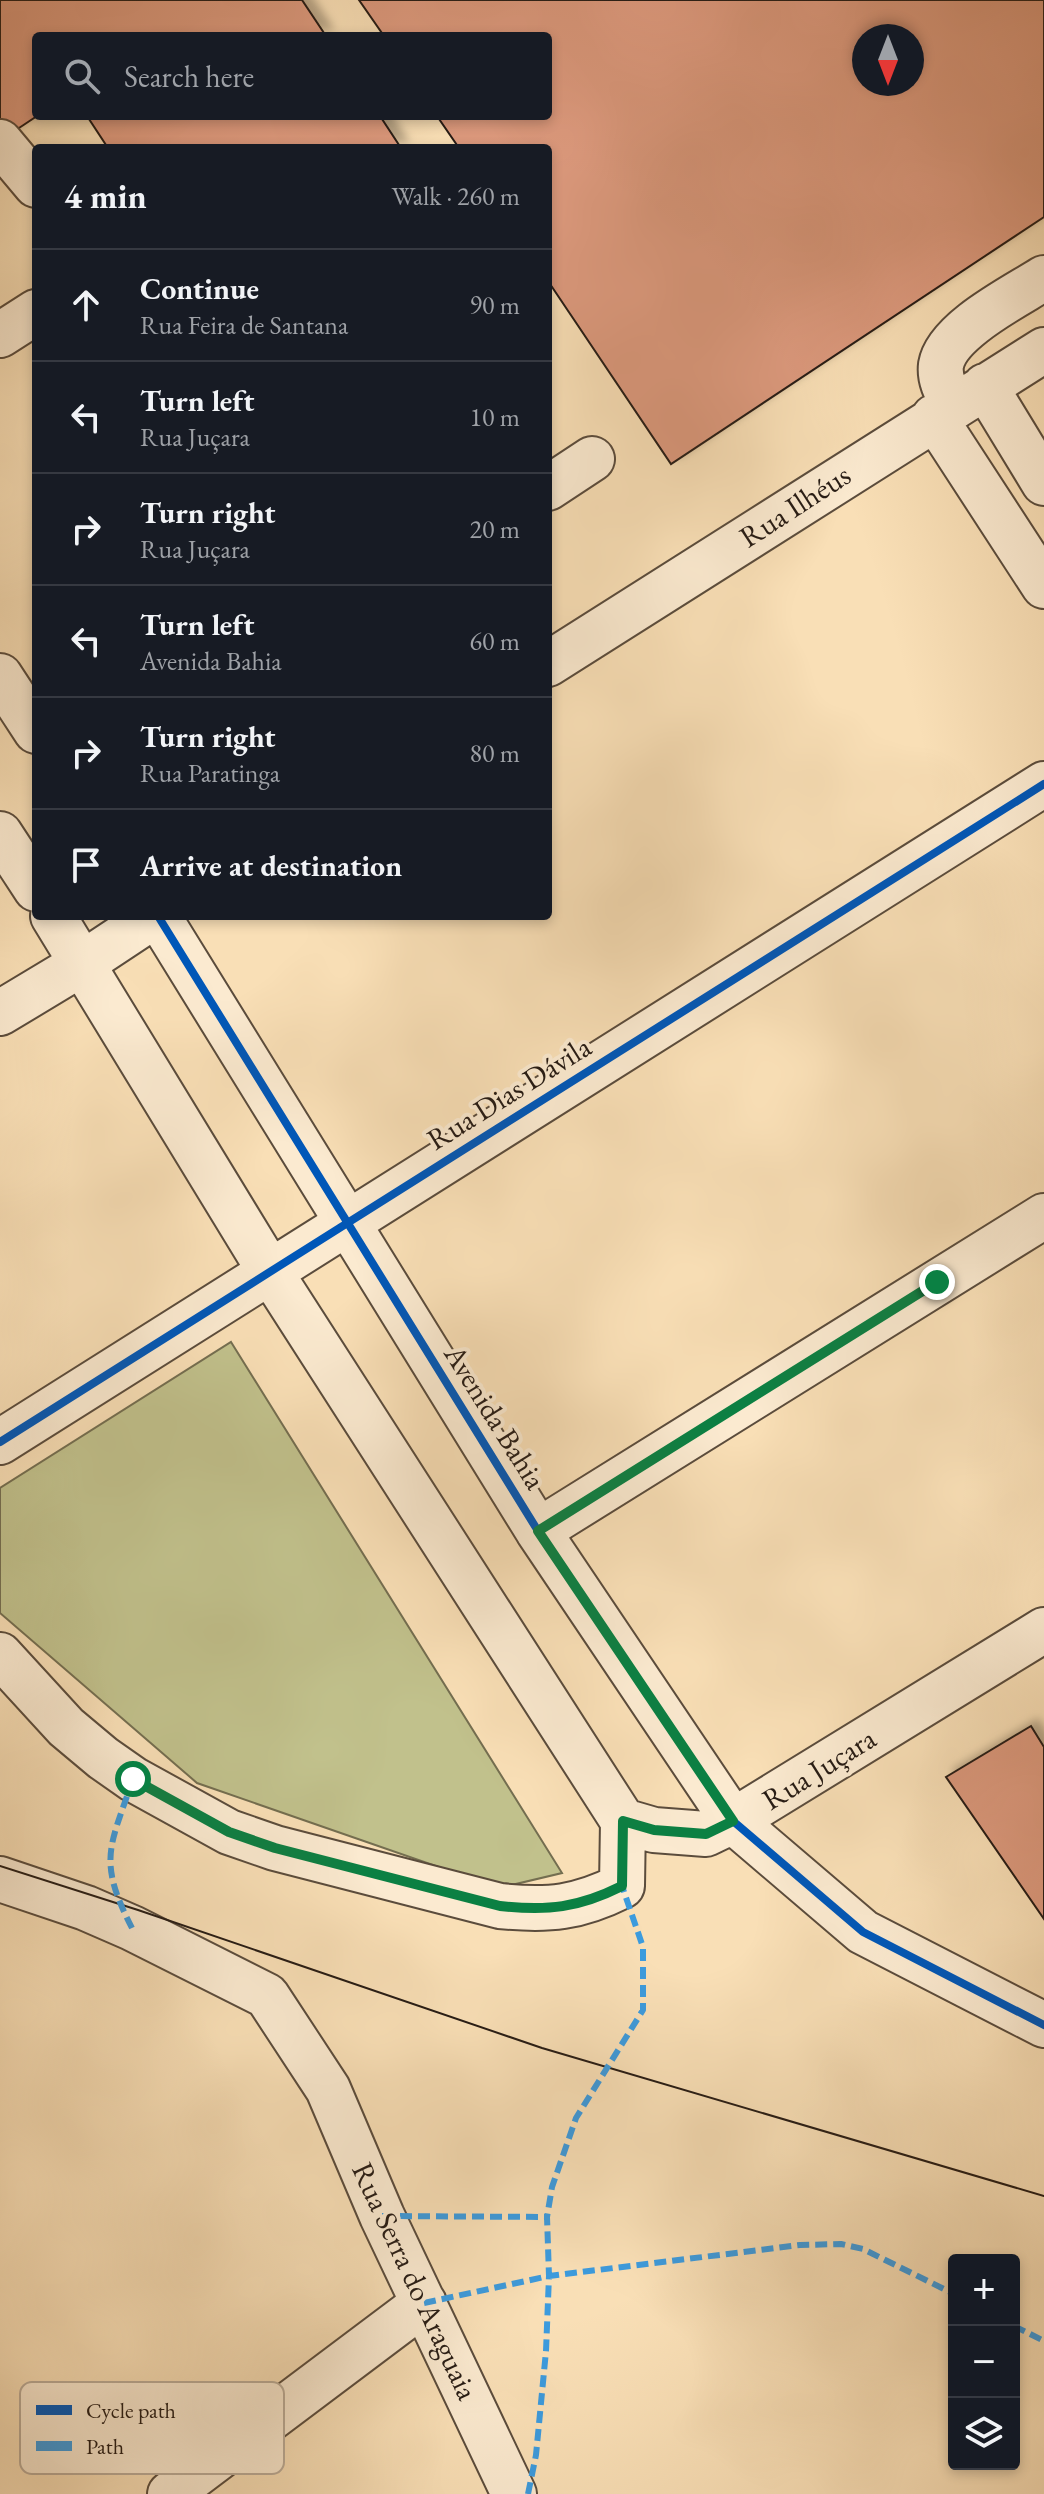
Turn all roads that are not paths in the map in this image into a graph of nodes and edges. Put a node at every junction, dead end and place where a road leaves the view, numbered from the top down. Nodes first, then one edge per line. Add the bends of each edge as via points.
1 (0, 142) edge
2 (32, 180) edge
3 (1044, 278) edge
4 (32, 315) edge
5 (0, 335) edge
6 (1044, 350) edge
7 (958, 403) junction
8 (592, 459) dead end
9 (1044, 483) edge
10 (552, 485) edge
11 (1044, 586) edge
12 (552, 661) edge
13 (0, 676) edge
14 (32, 725) edge
15 (1044, 784) edge
16 (0, 834) edge
17 (32, 883) edge
18 (56, 920) edge
19 (150, 920) edge
20 (158, 920) edge
21 (83, 963) junction
22 (0, 1013) edge
23 (1044, 1216) edge
24 (346, 1224) junction
25 (269, 1270) junction
26 (0, 1442) edge
27 (538, 1531) junction
28 (1041, 1640) edge
29 (0, 1655) edge
30 (623, 1821) junction
31 (733, 1821) junction
32 (0, 1879) edge
33 (1044, 2025) edge
34 (424, 2303) junction
35 (284, 2408) edge
36 (197, 2474) edge
37 (170, 2494) edge
38 (514, 2494) edge

1 - 2 street
3 - 7 street via 950,345 941,380
4 - 5 street
6 - 7 street, Rua Ilhéus
7 - 9 street
7 - 11 street
7 - 12 street, Rua Ilhéus
8 - 10 street
13 - 14 street
15 - 24 street, Rua Dias Dávila
16 - 17 street
18 - 21 street
19 - 21 street
20 - 24 street, Avenida Bahia
21 - 22 street
21 - 25 street
23 - 27 street
24 - 25 street, Rua Dias Dávila
24 - 27 street, Avenida Bahia
25 - 26 street, Rua Dias Dávila
25 - 30 street
27 - 31 street, Avenida Bahia
28 - 31 street, Rua Juçara
29 - 30 street via 66,1727 103,1758 229,1832 275,1848 500,1906 535,1910 592,1901 622,1886
30 - 31 street, Rua Juçara via 654,1830 706,1834
31 - 33 street, Avenida Bahia via 863,1932
32 - 34 street, Rua Serra do Araguaia via 132,1928 267,1996 328,2089
34 - 35 street
34 - 38 street, Rua Serra do Araguaia
36 - 37 street

